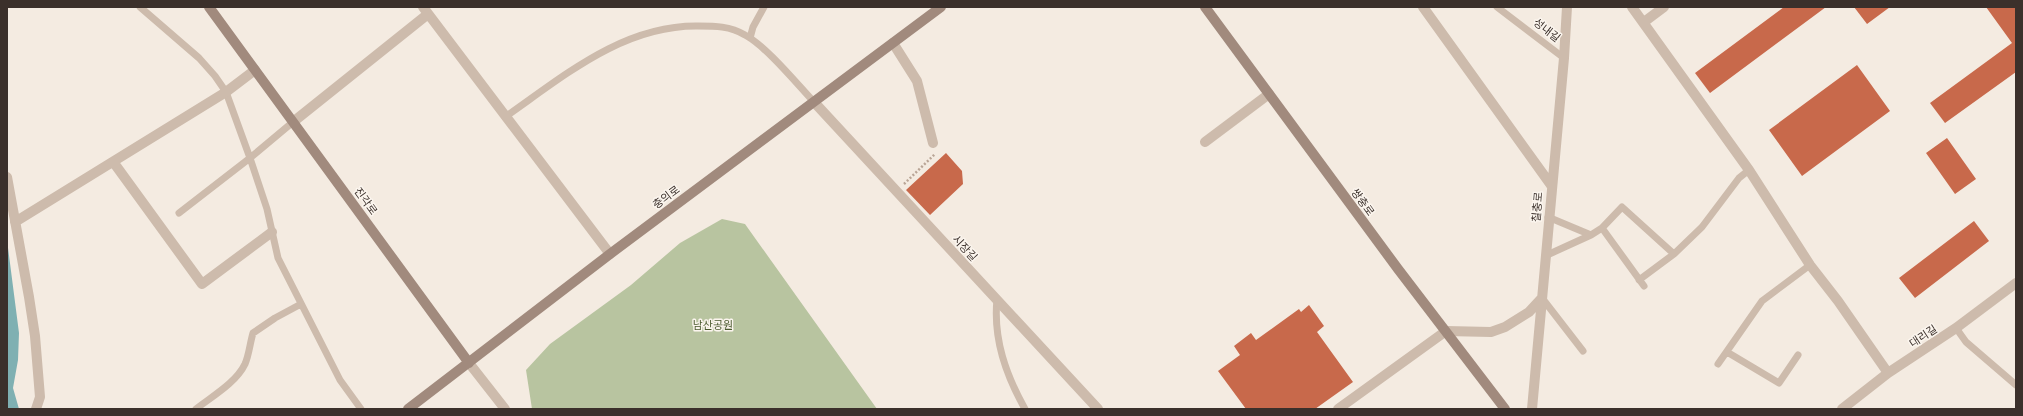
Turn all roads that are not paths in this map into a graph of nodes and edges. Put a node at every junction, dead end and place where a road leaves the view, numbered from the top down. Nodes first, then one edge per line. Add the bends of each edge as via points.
1 (140, 7) edge
2 (209, 7) edge
3 (764, 7) edge
4 (941, 7) edge
5 (1205, 7) edge
6 (1423, 7) edge
7 (1497, 7) edge
8 (1567, 7) edge
9 (1632, 7) edge
10 (1664, 7) edge
11 (425, 10) edge
12 (1644, 22) junction
13 (750, 38) junction
14 (893, 43) junction
15 (1564, 58) junction
16 (255, 70) junction
17 (226, 92) junction
18 (1269, 94) junction
19 (814, 102) junction
20 (505, 117) junction
21 (293, 122) junction
22 (1205, 142) dead end
23 (934, 143) road end
24 (250, 158) junction
25 (114, 163) junction
26 (1749, 170) junction
27 (7, 177) edge
28 (1552, 185) junction
29 (179, 213) dead end
30 (1548, 217) junction
31 (15, 222) junction
32 (1602, 228) junction
33 (272, 232) junction
34 (1591, 235) junction
35 (610, 254) junction
36 (1674, 254) junction
37 (1545, 256) junction
38 (1810, 265) junction
39 (2016, 283) edge
40 (1542, 298) junction
41 (996, 299) junction
42 (302, 304) junction
43 (1956, 328) junction
44 (1446, 331) junction
45 (1583, 351) dead end
46 (1727, 352) junction
47 (1798, 355) dead end
48 (469, 363) junction
49 (1718, 364) dead end
50 (1888, 373) junction
51 (2016, 385) edge
52 (36, 409) edge
53 (196, 409) edge
54 (361, 409) edge
55 (408, 409) edge
56 (505, 409) edge
57 (1025, 409) edge
58 (1098, 409) edge
59 (1338, 409) edge
60 (1505, 409) edge
61 (1532, 409) edge
62 (1842, 409) edge

1 - 17 lane via 199,58
2 - 16 street, 진각로
3 - 13 lane
4 - 14 street, 충의로
5 - 18 street, 쌍충로
6 - 28 street
7 - 15 lane, 성내길
8 - 15 street, 칠충로
9 - 12 street
10 - 12 street
11 - 20 street
11 - 21 street
12 - 26 street
13 - 19 lane
13 - 20 lane via 730,28 718,26 672,27 635,36 597,55
14 - 19 street, 충의로
14 - 23 street via 917,81
15 - 28 street, 칠충로
16 - 17 street
16 - 21 street, 진각로
17 - 24 lane
17 - 25 street
18 - 22 street
18 - 44 street, 쌍충로
19 - 35 street, 충의로
19 - 41 street, 시장길
20 - 35 street
21 - 24 lane
21 - 48 street, 진각로
24 - 29 lane
24 - 33 lane
25 - 31 street
25 - 33 street via 202,284
26 - 36 lane via 1702,227
26 - 38 street
27 - 31 street
28 - 30 street, 칠충로
30 - 34 lane
30 - 37 street, 칠충로
31 - 52 street via 34,336 40,397
32 - 34 lane
32 - 36 lane via 1622,207
32 - 36 lane via 1642,283
33 - 42 lane via 278,258
34 - 37 lane
35 - 48 street, 충의로
37 - 40 street, 칠충로
38 - 46 lane via 1762,301
38 - 50 street
39 - 43 street, 대리길
40 - 44 street via 1529,312 1505,327 1485,332
40 - 45 lane
40 - 61 street, 칠충로
41 - 57 lane via 996,330 1002,361
41 - 58 street, 시장길
42 - 53 lane via 275,318 253,334 242,370
42 - 54 lane via 340,380
43 - 50 street, 대리길
43 - 51 lane via 1966,342
44 - 59 street
44 - 60 street, 쌍충로
46 - 47 lane via 1779,383
46 - 49 lane
48 - 55 street, 충의로
48 - 56 street, 진각로
50 - 62 street, 대리길

